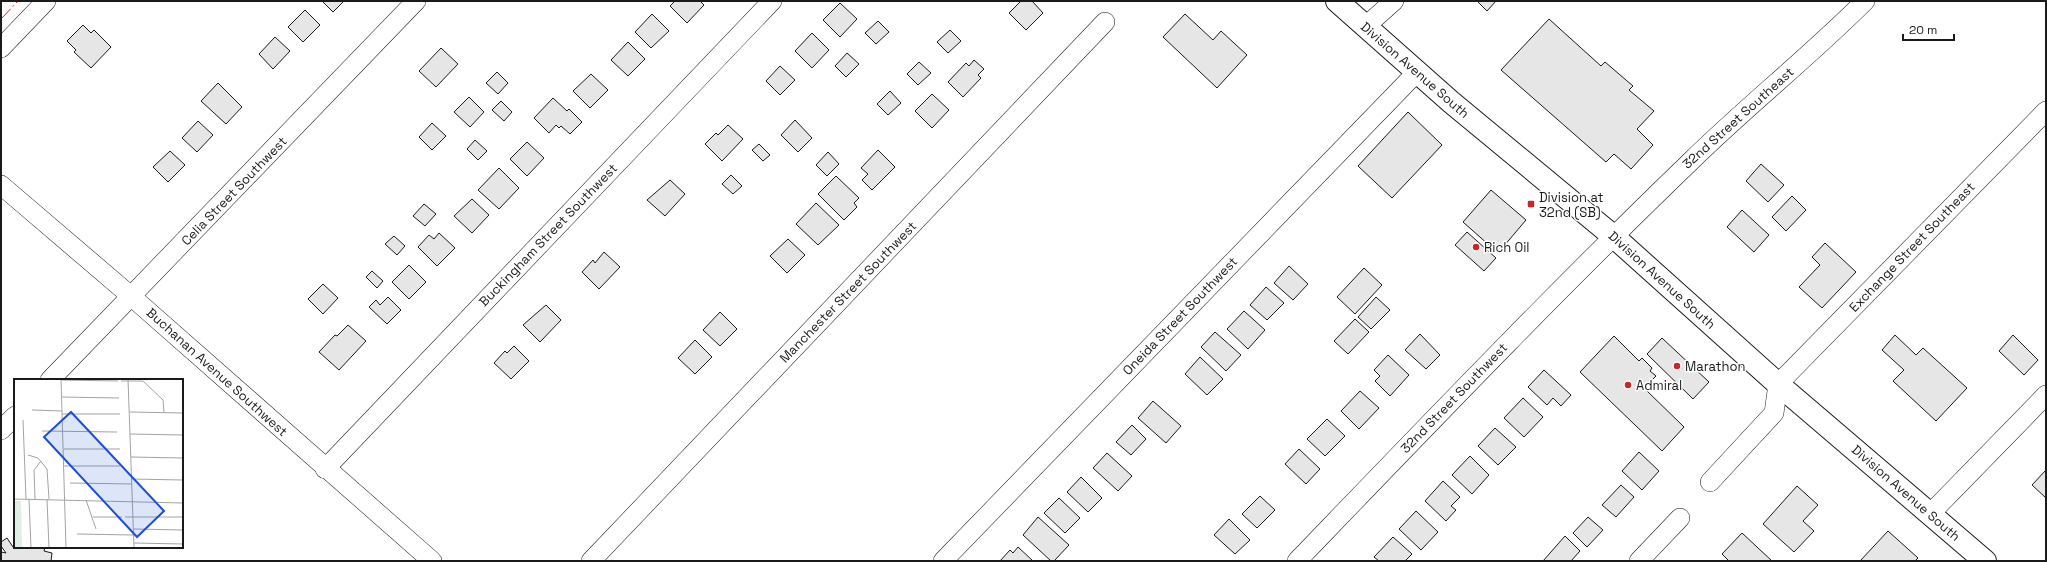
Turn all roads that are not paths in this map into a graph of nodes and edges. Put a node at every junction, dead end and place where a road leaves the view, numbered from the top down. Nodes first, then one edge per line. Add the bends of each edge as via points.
1 (46, 1) edge
2 (416, 1) edge
3 (772, 1) edge
4 (1336, 1) edge
5 (1394, 1) edge
6 (1865, 1) edge
7 (1105, 22) dead end
8 (1366, 26) junction
9 (1, 48) edge
10 (1418, 71) junction
11 (2046, 111) edge
12 (1, 185) edge
13 (1613, 236) junction
14 (132, 297) junction
15 (51, 379) edge
16 (1778, 384) junction
17 (2046, 395) edge
18 (14, 417) edge
19 (1, 430) edge
20 (325, 469) junction
21 (1710, 482) dead end
22 (1930, 514) junction
23 (1680, 518) dead end
24 (432, 561) edge
25 (591, 561) edge
26 (942, 561) edge
27 (1297, 561) edge
28 (1639, 561) edge
29 (1985, 561) edge

1 - 9 street
2 - 14 street, Celia Street Southwest
3 - 20 street, Buckingham Street Southwest
4 - 8 main road, Division Avenue South
5 - 8 street
6 - 13 street, 32nd Street Southeast via 1827,39 1700,152
7 - 25 street, Manchester Street Southwest
8 - 10 main road, Division Avenue South
10 - 13 main road, Division Avenue South via 1451,102
10 - 26 street, Oneida Street Southwest
11 - 16 street, Exchange Street Southeast
12 - 14 street, Buchanan Avenue Southwest
13 - 16 main road, Division Avenue South
13 - 27 street, 32nd Street Southwest
14 - 15 street, Celia Street Southwest
14 - 20 street, Buchanan Avenue Southwest
16 - 21 street via 1774,413
16 - 22 main road, Division Avenue South
17 - 22 street
18 - 19 street
20 - 24 street, Buchanan Avenue Southwest
22 - 29 main road, Division Avenue South
23 - 28 street

